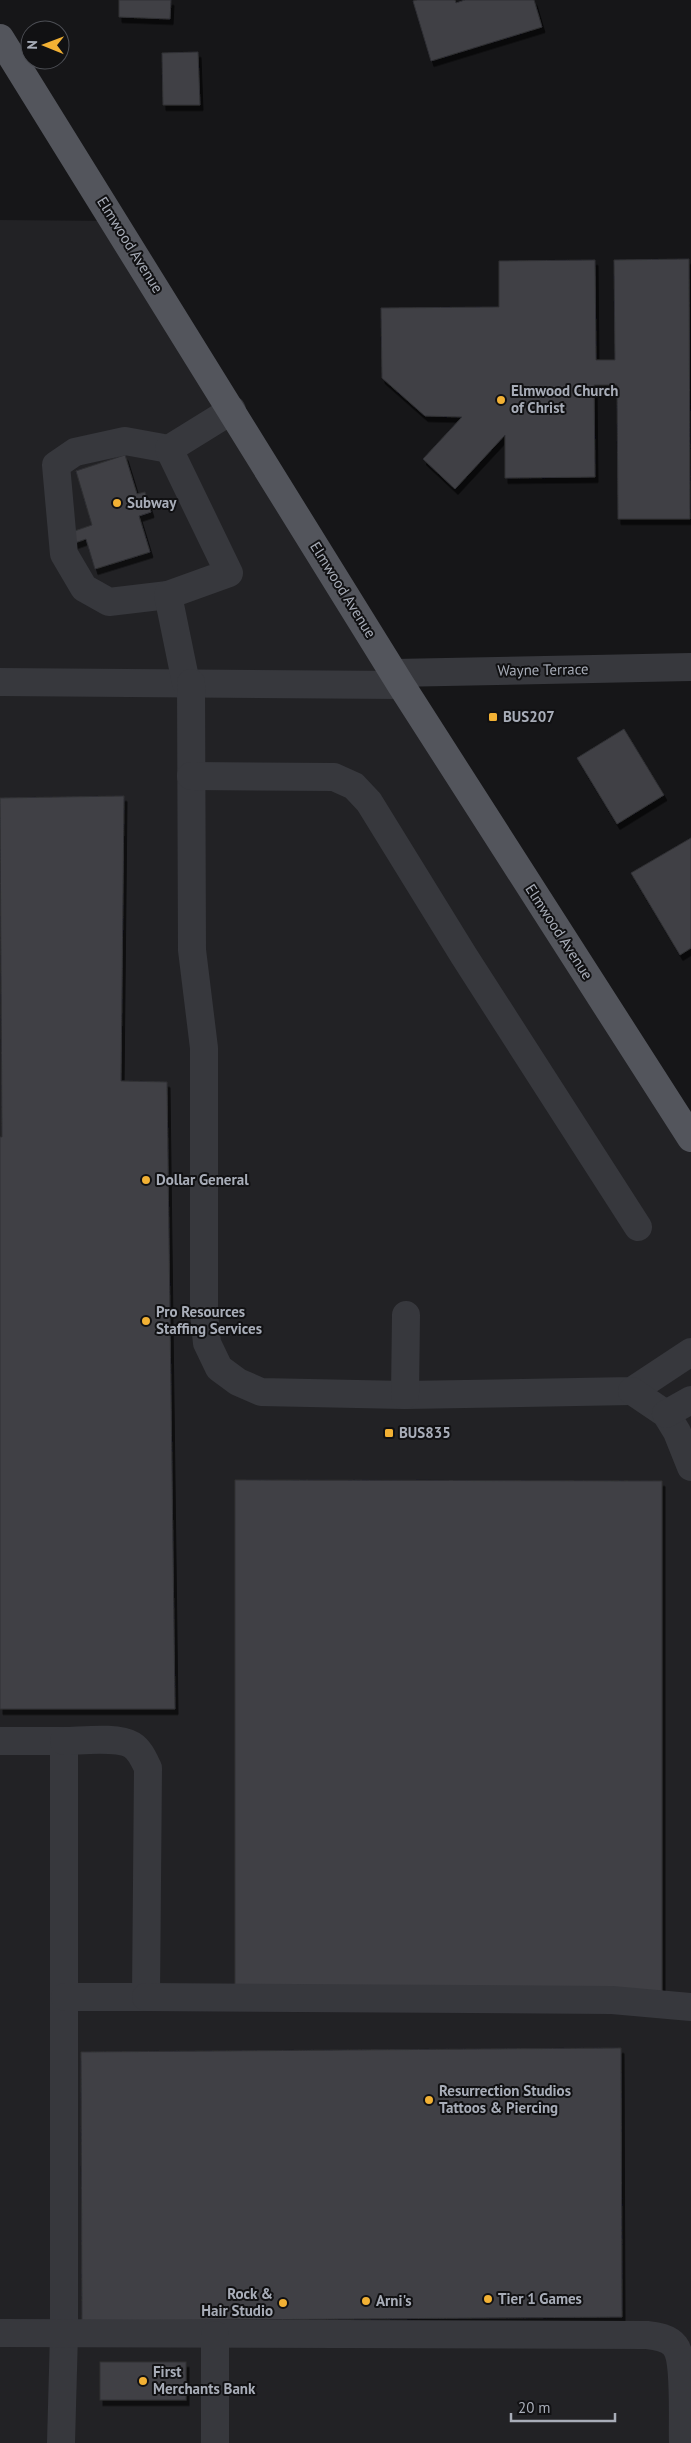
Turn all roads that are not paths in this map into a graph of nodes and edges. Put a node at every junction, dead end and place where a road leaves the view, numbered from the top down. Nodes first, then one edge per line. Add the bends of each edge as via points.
1 (0, 38) edge
2 (232, 410) junction
3 (169, 448) junction
4 (168, 595) junction
5 (691, 667) edge
6 (398, 679) junction
7 (0, 682) edge
8 (188, 683) junction
9 (191, 776) junction
10 (691, 1138) edge
11 (638, 1227) dead end
12 (406, 1315) dead end
13 (691, 1352) edge
14 (632, 1391) junction
15 (405, 1394) junction
16 (691, 1400) edge
17 (666, 1414) junction
18 (691, 1467) edge
19 (0, 1740) edge
20 (64, 1741) junction
21 (65, 1997) junction
22 (146, 1997) junction
23 (691, 2007) edge
24 (0, 2333) edge
25 (64, 2334) junction
26 (215, 2335) junction
27 (61, 2443) edge
28 (216, 2443) edge
29 (683, 2443) edge

1 - 2 main road, Elmwood Avenue
2 - 3 street
2 - 6 main road, Elmwood Avenue
3 - 4 street via 229,573
3 - 4 street via 125,441 75,452 56,465 64,554 84,588 109,602
4 - 8 street
5 - 6 street, Wayne Terrace
6 - 8 street, Wayne Terrace
6 - 10 main road, Elmwood Avenue
7 - 8 street, Wayne Terrace
8 - 9 street
9 - 11 street via 334,777 354,786 369,802
9 - 15 street via 192,950 204,1048 204,1314 207,1343 219,1368 238,1382 261,1392
12 - 15 street
13 - 14 street
14 - 15 street
14 - 17 street
16 - 17 street
17 - 18 street
19 - 20 street
20 - 21 street
20 - 22 street via 109,1740 131,1745 148,1768
21 - 22 street
21 - 25 street
22 - 23 street via 612,2000
24 - 25 street
25 - 26 street
25 - 27 street
26 - 28 street
26 - 29 street via 647,2334 662,2337 675,2346 681,2360

